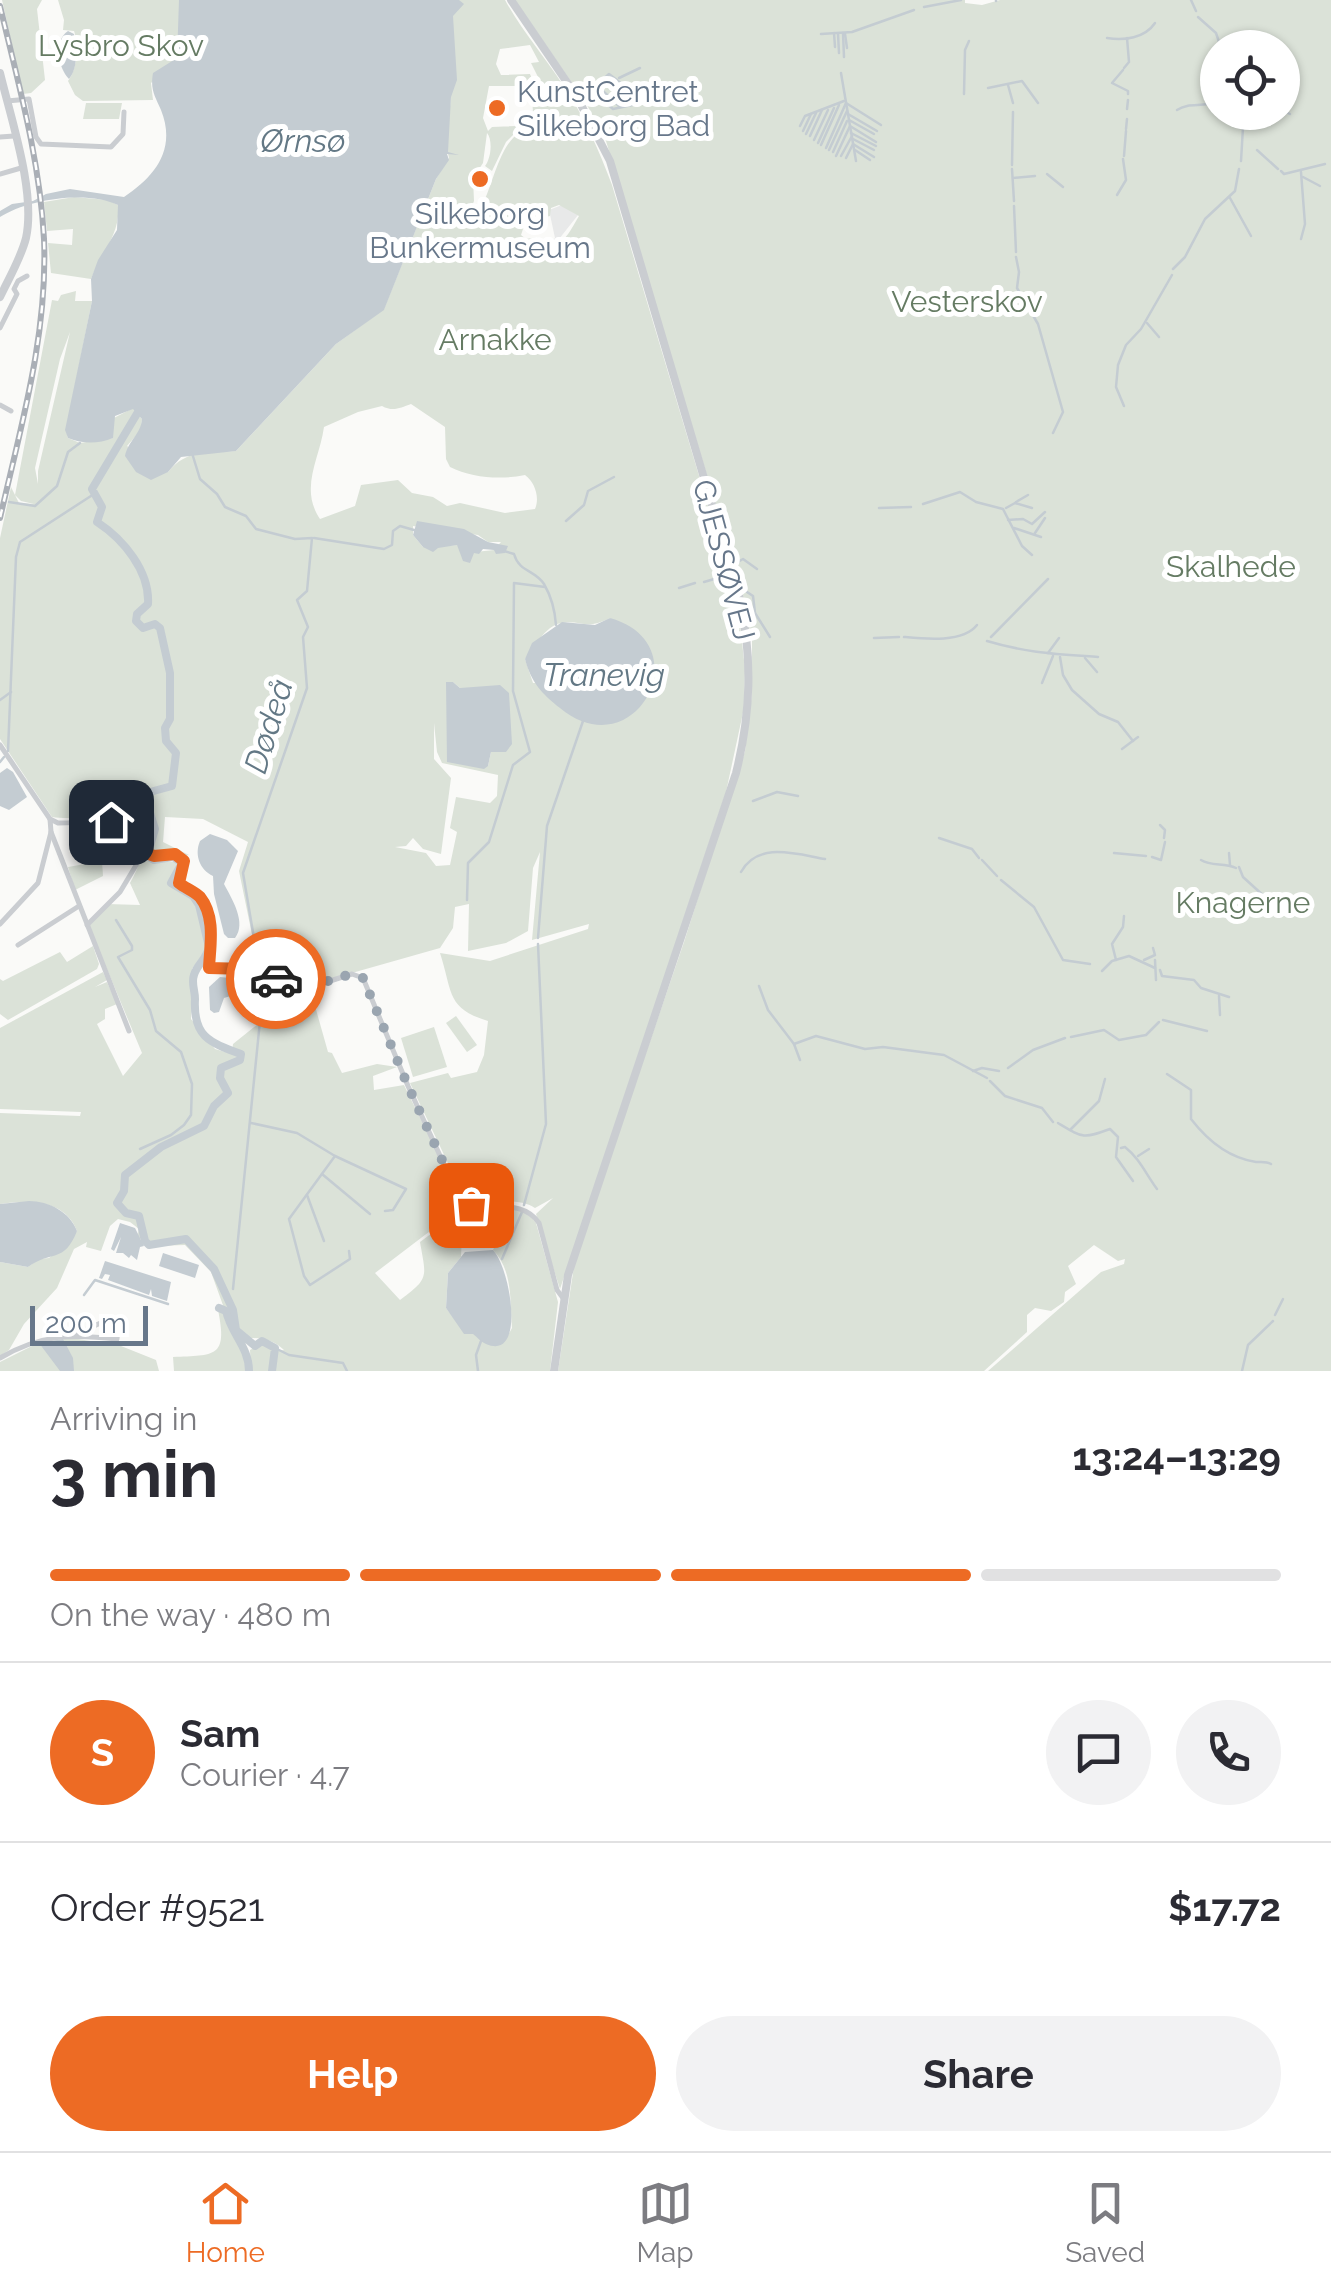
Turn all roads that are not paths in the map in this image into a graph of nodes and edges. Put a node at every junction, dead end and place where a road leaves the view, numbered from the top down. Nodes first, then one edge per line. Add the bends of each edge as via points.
1 (511, 0) edge
2 (0, 73) edge
3 (7, 102) junction
4 (124, 112) dead end
5 (14, 136) junction
6 (0, 137) edge
7 (21, 168) junction
8 (0, 174) edge
9 (28, 276) dead end
10 (0, 296) edge
11 (0, 326) edge
12 (0, 406) edge
13 (11, 411) dead end
14 (0, 745) edge
15 (50, 819) junction
16 (51, 832) junction
17 (147, 853) junction
18 (79, 906) junction
19 (0, 924) edge
20 (87, 925) junction
21 (18, 945) dead end
22 (129, 1031) dead end
23 (563, 1298) junction
24 (76, 1334) junction
25 (0, 1358) edge
26 (554, 1371) edge

1 - 23 street, GJESSØVEJ via 577,97 610,162 739,596 750,670 736,773
2 - 3 street
3 - 4 street via 29,100 36,137 45,145 111,147 123,134
3 - 5 street
5 - 6 street
5 - 7 street
7 - 8 street
7 - 10 street via 24,242
9 - 11 street via 18,281
12 - 13 street
14 - 15 street
15 - 16 street
15 - 17 street via 122,824
16 - 18 street
16 - 19 street via 38,883
17 - 20 street
17 - 23 street via 184,861 179,883 206,908 213,946 209,968 256,971 296,988 352,974 363,978 459,1197 471,1205 514,1206 532,1214
18 - 20 street
18 - 21 street
20 - 22 street
23 - 26 street, GJESSØVEJ
24 - 24 street via 118,1339 118,1325 105,1320
24 - 25 street via 30,1343

